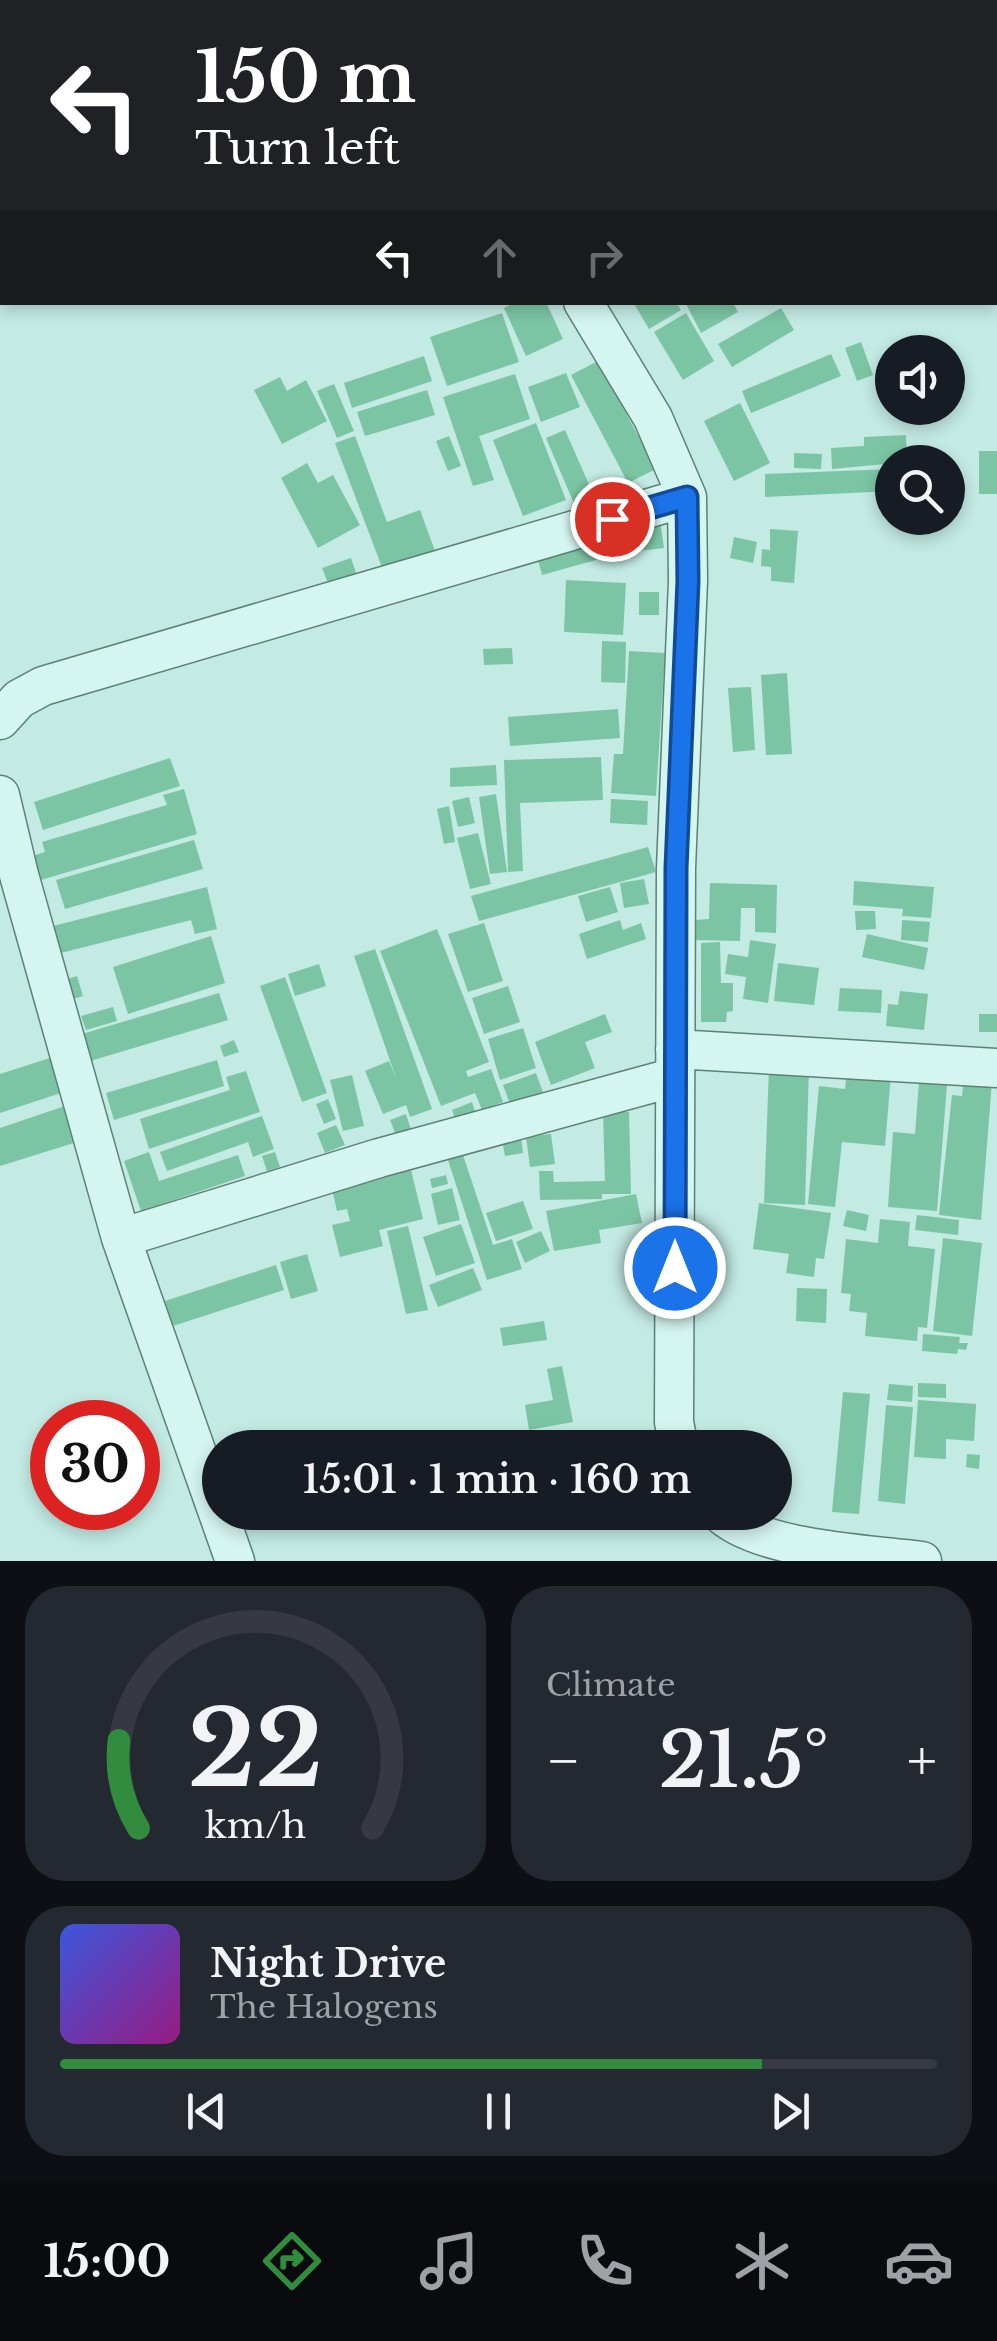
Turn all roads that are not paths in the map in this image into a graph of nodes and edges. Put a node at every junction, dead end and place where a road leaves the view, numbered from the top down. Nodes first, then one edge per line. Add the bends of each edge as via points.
1 (585, 305) edge
2 (687, 497) junction
3 (0, 720) edge
4 (0, 795) edge
5 (675, 1063) junction
6 (997, 1068) edge
7 (122, 1238) junction
8 (676, 1430) edge
9 (751, 1530) edge
10 (234, 1561) edge
11 (922, 1561) edge

1 - 2 street via 653,418
2 - 3 street via 43,686
2 - 5 street
4 - 7 street
5 - 6 street
5 - 7 street
5 - 8 street
7 - 10 street
9 - 11 street via 786,1543

